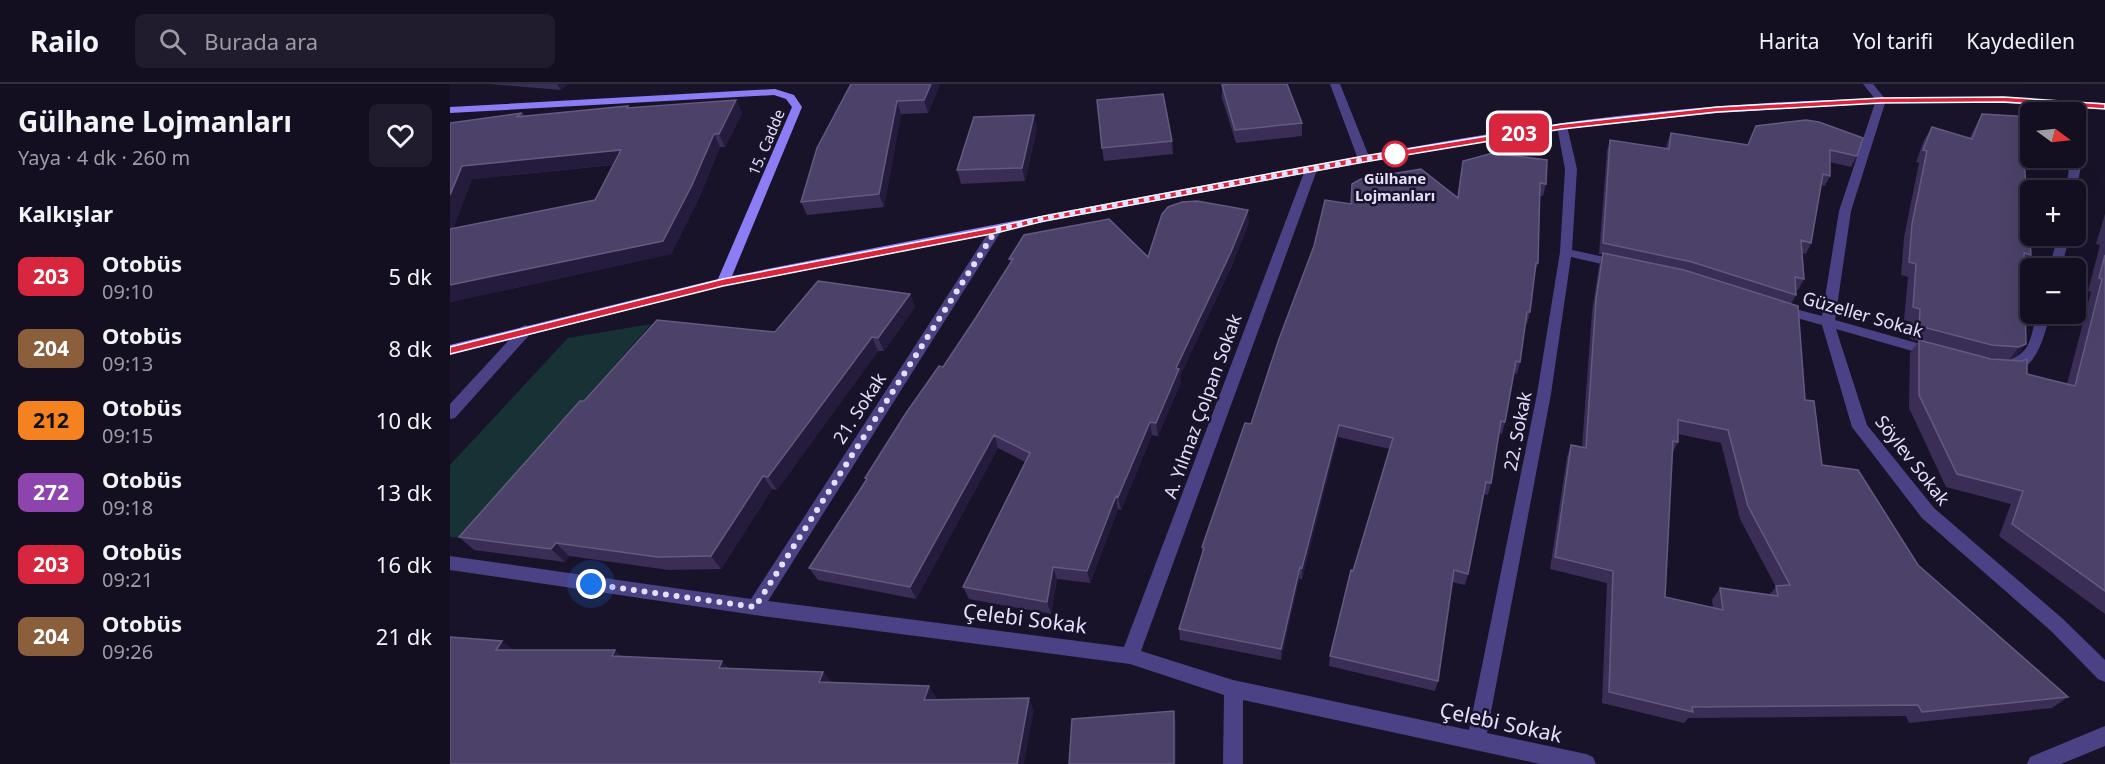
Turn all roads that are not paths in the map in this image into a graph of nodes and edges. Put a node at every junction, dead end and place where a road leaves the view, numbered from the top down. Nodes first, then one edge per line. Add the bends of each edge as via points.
1 (1335, 84) edge
2 (1868, 84) edge
3 (1881, 100) junction
4 (2105, 106) edge
5 (450, 110) edge
6 (1562, 126) junction
7 (1364, 159) junction
8 (1311, 170) junction
9 (996, 230) junction
10 (1566, 252) junction
11 (1635, 268) edge
12 (723, 282) junction
13 (1772, 306) edge
14 (1828, 324) junction
15 (2040, 324) edge
16 (526, 330) junction
17 (450, 350) edge
18 (1948, 356) edge
19 (1991, 365) edge
20 (450, 414) edge
21 (450, 563) edge
22 (755, 607) junction
23 (1130, 656) junction
24 (2105, 673) edge
25 (1233, 689) junction
26 (2105, 736) edge
27 (1476, 742) junction
28 (1233, 764) edge
29 (1586, 764) edge
30 (2037, 764) edge

1 - 7 street
2 - 3 street
3 - 4 street via 2004,100
3 - 6 street via 1717,110
3 - 14 street, Söylev Sokak via 1845,211
5 - 12 street, 15. Cadde via 774,92 790,96 797,107
6 - 7 street
6 - 10 street, 22. Sokak via 1571,169
7 - 8 street
8 - 9 street
8 - 23 street, A. Yılmaz Çolpan Sokak
9 - 12 street
9 - 22 street, 21. Sokak
10 - 11 street
10 - 27 street, 22. Sokak via 1544,394
12 - 16 street
13 - 14 street, Güzeller Sokak
14 - 18 street, Güzeller Sokak
14 - 24 street, Söylev Sokak via 1860,427 1928,513 2057,625
15 - 19 street via 2034,350 2024,361 2011,367
16 - 17 street
16 - 20 street
21 - 22 street, Çelebi Sokak
22 - 23 street, Çelebi Sokak
23 - 25 street, Çelebi Sokak
25 - 27 street, Çelebi Sokak
25 - 28 street
26 - 30 street
27 - 29 street, Çelebi Sokak

